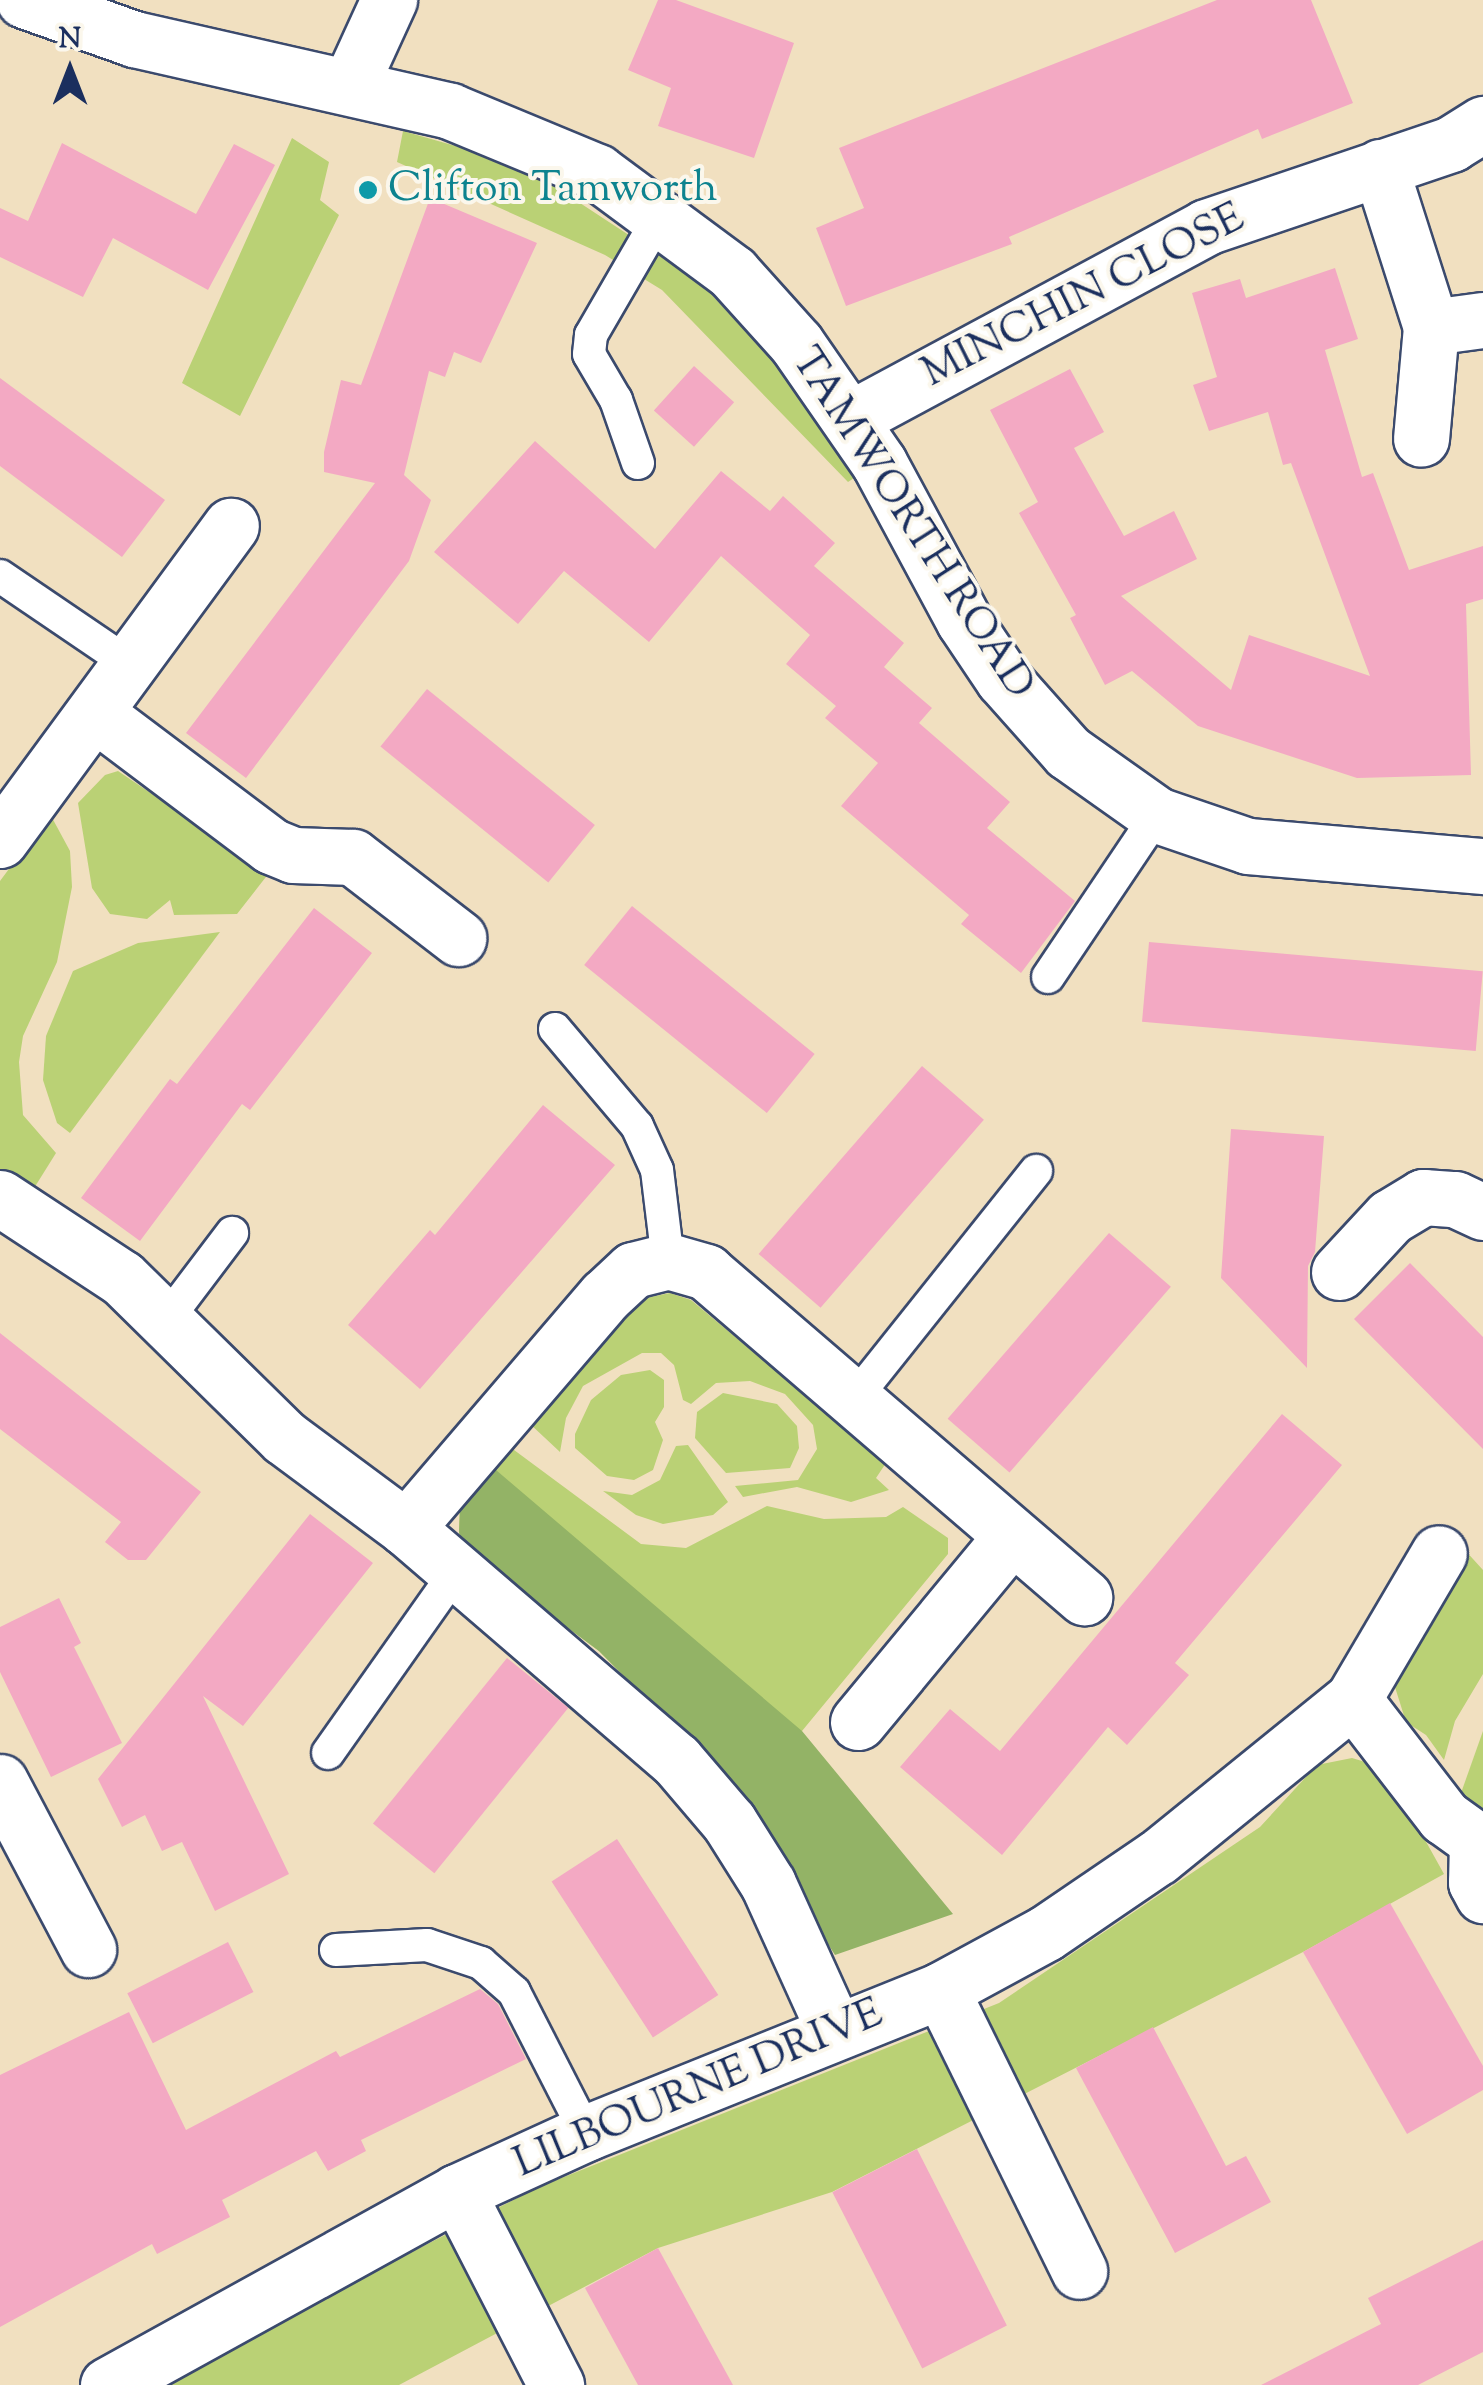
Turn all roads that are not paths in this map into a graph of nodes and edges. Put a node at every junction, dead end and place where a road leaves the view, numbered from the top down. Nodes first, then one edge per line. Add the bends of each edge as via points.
1 (24, 0) edge
2 (388, 0) edge
3 (350, 85) junction
4 (1483, 124) edge
5 (1380, 167) junction
6 (660, 216) junction
7 (1457, 324) edge
8 (850, 419) junction
9 (1421, 439) dead end
10 (638, 463) dead end
11 (231, 526) dead end
12 (0, 576) edge
13 (131, 665) junction
14 (96, 714) junction
15 (1157, 816) junction
16 (0, 840) edge
17 (1483, 866) edge
18 (458, 938) dead end
19 (1048, 976) dead end
20 (555, 1029) dead end
21 (1036, 1170) dead end
22 (0, 1198) edge
23 (1483, 1212) edge
24 (232, 1233) dead end
25 (668, 1261) junction
26 (1339, 1272) dead end
27 (167, 1319) junction
28 (854, 1399) junction
29 (406, 1528) junction
30 (1012, 1536) junction
31 (1439, 1553) dead end
32 (457, 1570) junction
33 (1084, 1597) dead end
34 (1353, 1699) junction
35 (858, 1722) dead end
36 (328, 1753) dead end
37 (0, 1782) edge
38 (1481, 1861) edge
39 (88, 1949) dead end
40 (336, 1950) dead end
41 (941, 1990) junction
42 (835, 2032) junction
43 (586, 2132) junction
44 (458, 2192) junction
45 (1078, 2270) dead end
46 (108, 2385) edge
47 (556, 2385) edge

1 - 3 street, TAMWORTH ROAD via 134,39
2 - 3 street
3 - 6 street, TAMWORTH ROAD via 535,141 597,172
4 - 5 street, MINCHIN CLOSE via 1451,144
5 - 7 street
5 - 8 street, MINCHIN CLOSE via 1206,227
6 - 8 street, TAMWORTH ROAD via 732,272 796,342
6 - 10 lane via 590,335 589,354 616,400
7 - 9 street
8 - 15 street, TAMWORTH ROAD via 1004,680 1068,752
11 - 13 street
12 - 13 lane
13 - 14 street
14 - 16 street
14 - 18 street via 272,846 293,855 353,857
15 - 17 street, TAMWORTH ROAD via 1248,846
15 - 19 lane
20 - 25 lane via 637,1126 657,1170
21 - 28 lane
22 - 27 street via 122,1278
23 - 26 street via 1455,1198 1423,1196 1390,1217
24 - 27 lane
25 - 28 street via 706,1272
25 - 29 street via 633,1270 605,1296
27 - 29 street via 284,1438
28 - 30 street
29 - 32 street
30 - 33 street
30 - 35 street
31 - 34 street, LILBOURNE DRIVE
32 - 36 lane
32 - 42 street via 632,1718 729,1822 798,1944
34 - 38 street
34 - 41 street, LILBOURNE DRIVE via 1158,1856 1046,1933
37 - 39 street
40 - 43 lane via 427,1946 481,1963 514,1992
41 - 42 street, LILBOURNE DRIVE
41 - 45 street
42 - 43 street, LILBOURNE DRIVE
43 - 44 street, LILBOURNE DRIVE
44 - 46 street, LILBOURNE DRIVE
44 - 47 street, LILBOURNE DRIVE

